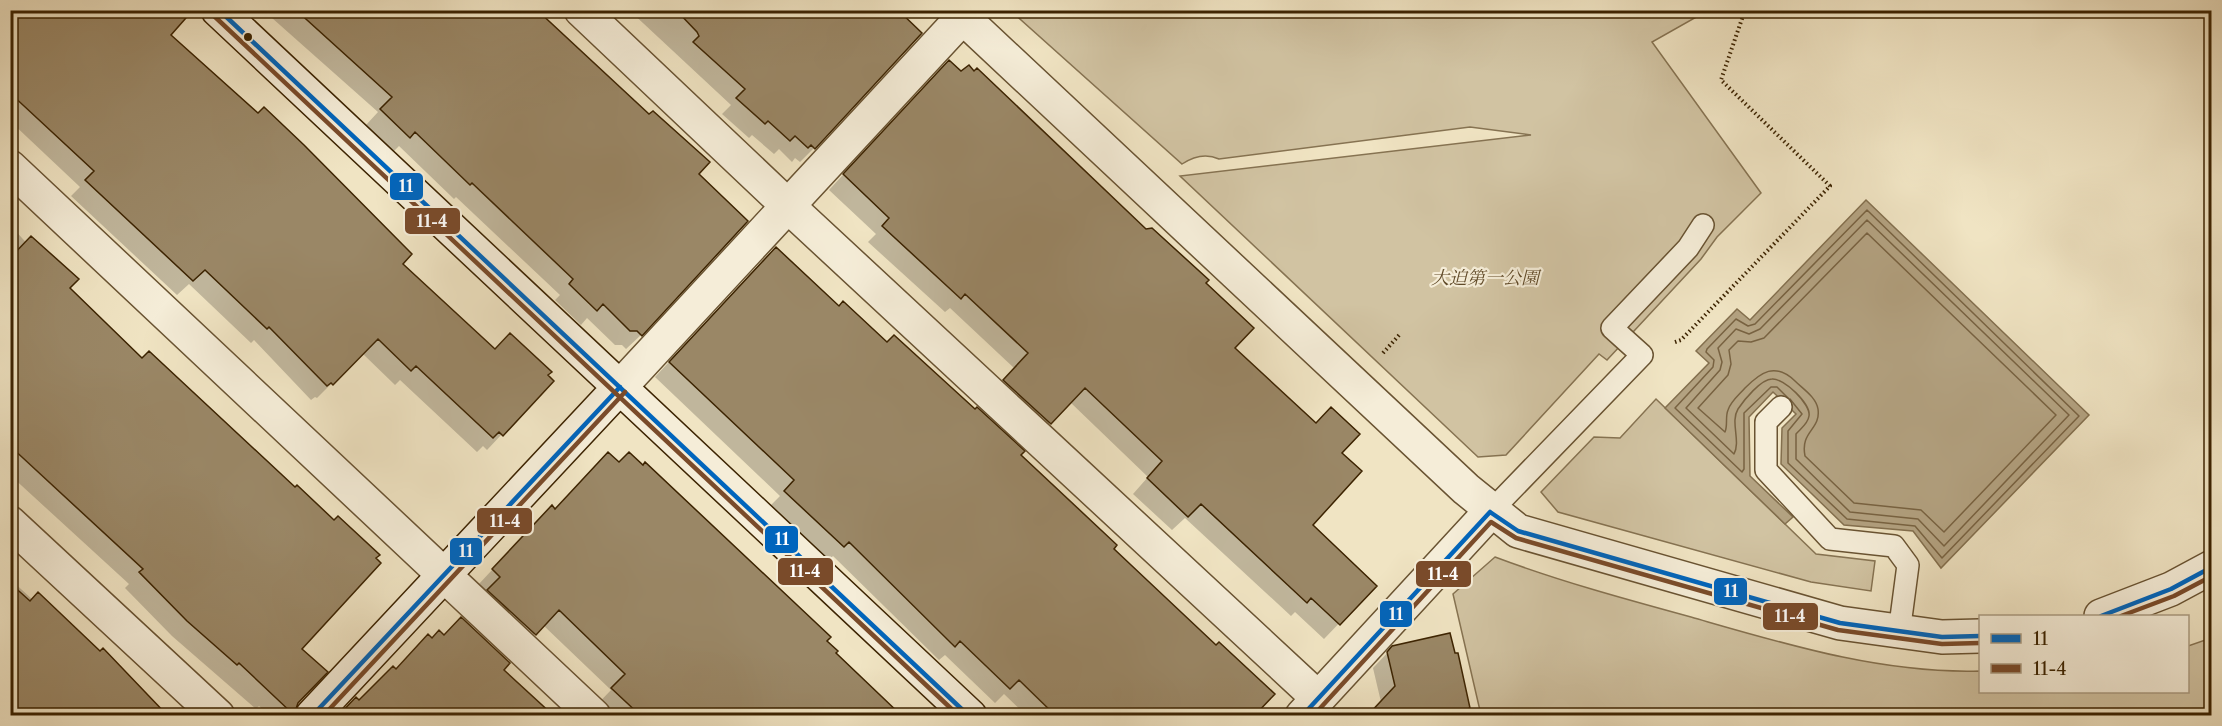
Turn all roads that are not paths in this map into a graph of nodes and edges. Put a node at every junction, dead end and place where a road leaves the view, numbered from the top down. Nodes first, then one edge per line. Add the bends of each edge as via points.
1 (218, 10) edge
2 (581, 10) edge
3 (959, 14) edge
4 (10, 167) edge
5 (788, 206) junction
6 (1703, 225) dead end
7 (620, 387) junction
8 (1781, 407) dead end
9 (1490, 512) junction
10 (10, 523) edge
11 (2211, 567) edge
12 (443, 576) junction
13 (2104, 615) edge
14 (1899, 633) junction
15 (1979, 636) edge
16 (1310, 707) edge
17 (218, 716) edge
18 (312, 716) edge
19 (594, 716) edge
20 (970, 716) edge

1 - 7 street
2 - 5 street
3 - 5 street
3 - 9 street
4 - 12 street
5 - 7 street
5 - 16 street
6 - 9 lane via 1688,248 1612,328 1642,356
7 - 12 street
7 - 20 street
8 - 14 lane via 1766,422 1766,471 1830,539 1894,546 1908,565
9 - 14 street via 1518,531 1840,623
9 - 16 street
10 - 17 street
11 - 13 street via 2171,589
12 - 18 street
12 - 19 street
14 - 15 street

